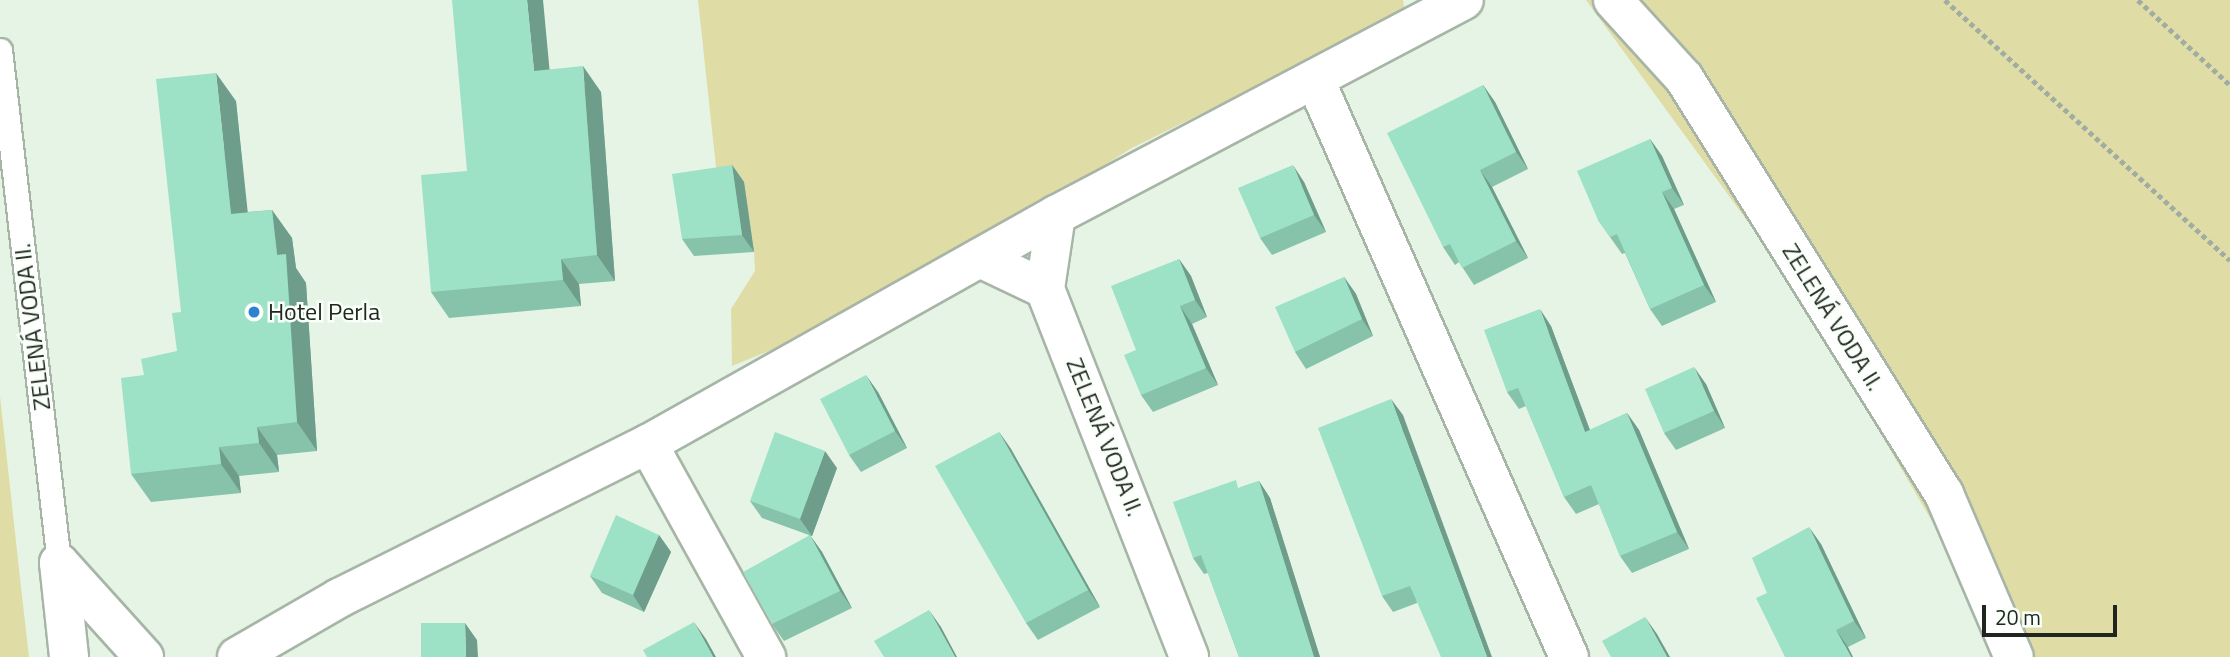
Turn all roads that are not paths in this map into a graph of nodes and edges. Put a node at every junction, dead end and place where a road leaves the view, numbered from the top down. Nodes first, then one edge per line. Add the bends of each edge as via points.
1 (1464, 0) edge
2 (1613, 0) edge
3 (0, 50) edge
4 (1316, 82) junction
5 (1056, 215) junction
6 (979, 258) junction
7 (1045, 289) junction
8 (648, 444) junction
9 (58, 563) junction
10 (69, 657) edge
11 (144, 657) edge
12 (237, 657) edge
13 (766, 657) edge
14 (1189, 657) edge
15 (1569, 657) edge
16 (2014, 657) edge

1 - 4 street
2 - 16 street, ZELENÁ VODA II. via 1684,78 1944,494
3 - 9 lane, ZELENÁ VODA II.
4 - 5 street
4 - 15 street
5 - 6 street
5 - 7 street, ZELENÁ VODA II.
6 - 7 street
6 - 8 street
7 - 14 street, ZELENÁ VODA II.
8 - 12 street via 339,598
8 - 13 street
9 - 10 street, ZELENÁ VODA II.
9 - 11 street

